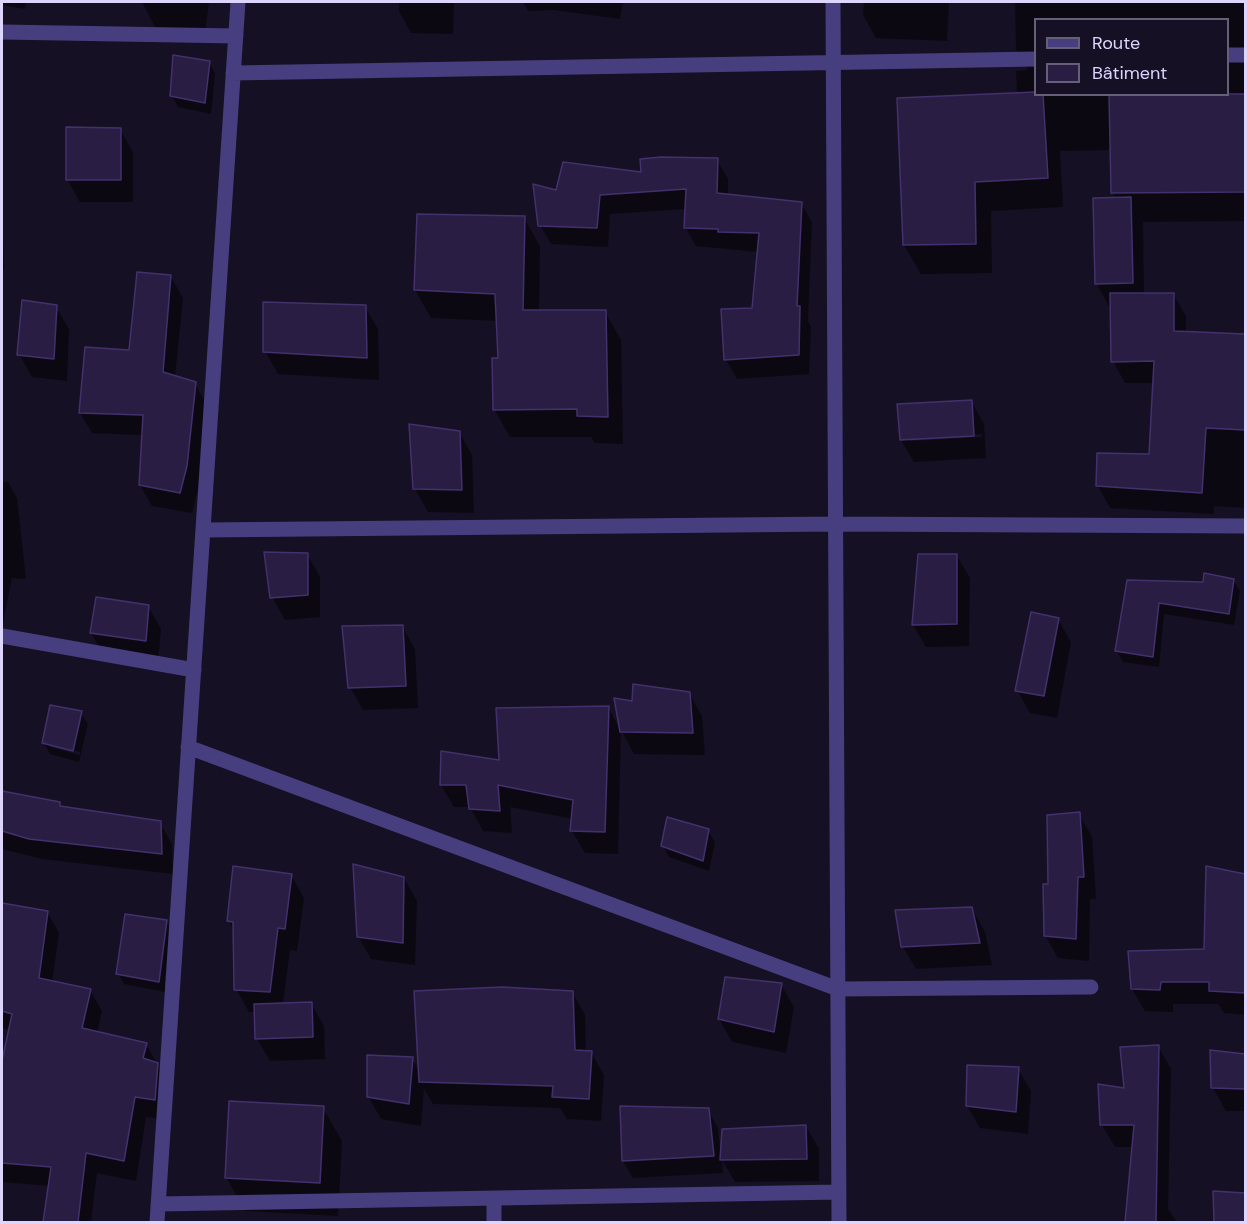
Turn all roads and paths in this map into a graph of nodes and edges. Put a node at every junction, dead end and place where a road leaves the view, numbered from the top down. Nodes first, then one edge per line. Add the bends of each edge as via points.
1 (238, 2) edge
2 (833, 2) edge
3 (2, 32) edge
4 (236, 36) junction
5 (1229, 55) edge
6 (1245, 55) edge
7 (1034, 59) edge
8 (834, 62) junction
9 (233, 73) junction
10 (836, 524) junction
11 (1245, 526) edge
12 (203, 530) junction
13 (2, 636) edge
14 (194, 670) junction
15 (188, 747) junction
16 (1091, 987) dead end
17 (838, 989) junction
18 (839, 1192) junction
19 (494, 1199) junction
20 (159, 1204) junction
21 (157, 1222) edge
22 (494, 1222) edge
23 (839, 1222) edge

1 - 4 street
2 - 8 street
3 - 4 street
4 - 9 street
5 - 6 street
7 - 8 street
8 - 9 street
8 - 10 street
9 - 12 street
10 - 11 street
10 - 12 street
10 - 17 street
12 - 14 street
13 - 14 street
14 - 15 street
15 - 17 street
15 - 20 street
16 - 17 street
17 - 18 street
18 - 19 street
18 - 23 street
19 - 20 street
19 - 22 street
20 - 21 street

